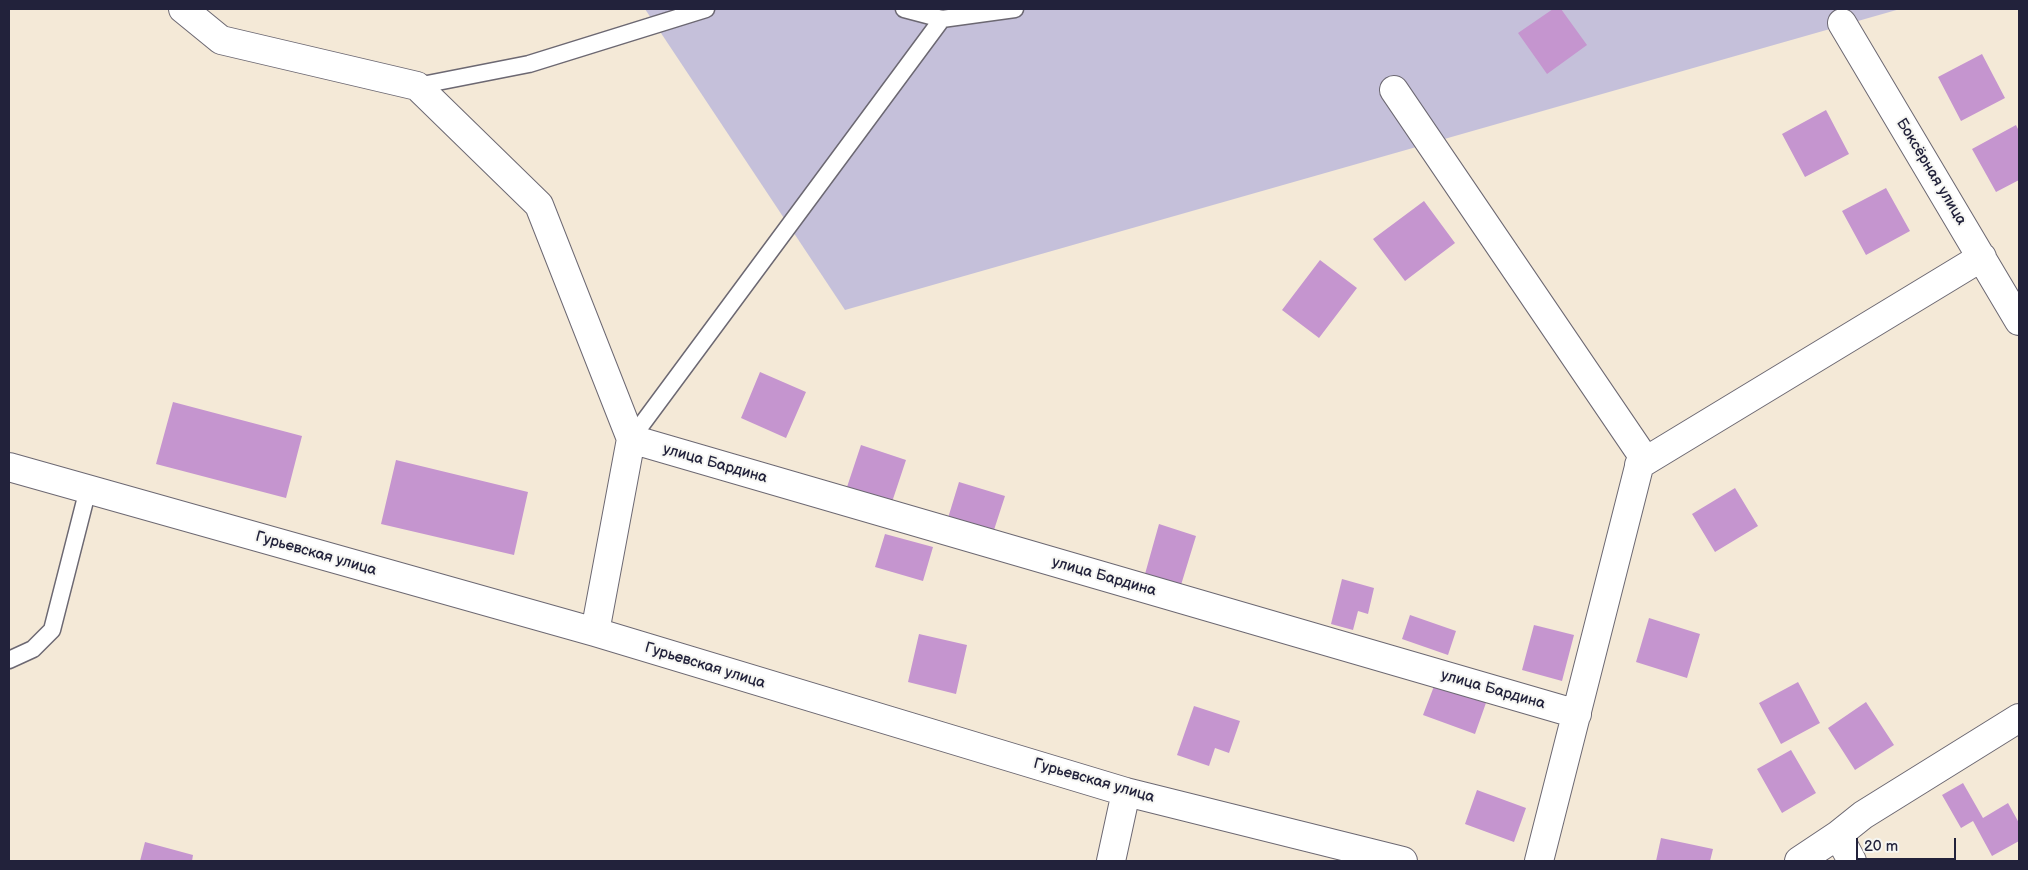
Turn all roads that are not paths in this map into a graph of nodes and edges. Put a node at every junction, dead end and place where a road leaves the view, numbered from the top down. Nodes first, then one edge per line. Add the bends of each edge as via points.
1 (183, 9) edge
2 (706, 9) edge
3 (904, 9) edge
4 (1015, 9) edge
5 (942, 19) junction
6 (1842, 23) dead end
7 (417, 86) junction
8 (1394, 90) dead end
9 (1982, 257) junction
10 (2019, 321) edge
11 (631, 439) junction
12 (1640, 465) junction
13 (9, 467) edge
14 (88, 489) junction
15 (595, 632) junction
16 (9, 660) edge
17 (1577, 714) junction
18 (2019, 718) edge
19 (1126, 792) junction
20 (1838, 835) junction
21 (1111, 861) edge
22 (1403, 861) edge
23 (1539, 861) edge
24 (1799, 861) edge
25 (1852, 861) edge

1 - 7 street via 222,40
2 - 7 lane via 529,64
3 - 5 lane
4 - 5 lane
5 - 11 lane
6 - 9 street, Боксёрная улица
7 - 11 street via 539,205
8 - 12 street via 1642,455
9 - 10 street, Боксёрная улица
9 - 12 street
11 - 15 street
11 - 17 street, улица Бардина
12 - 17 street
13 - 14 street, Гурьевская улица
14 - 15 street, Гурьевская улица
14 - 16 lane via 52,630 32,649
15 - 19 street, Гурьевская улица
17 - 23 street
18 - 20 street via 1862,815
19 - 21 street
19 - 22 street, Гурьевская улица
20 - 24 street
20 - 25 street

